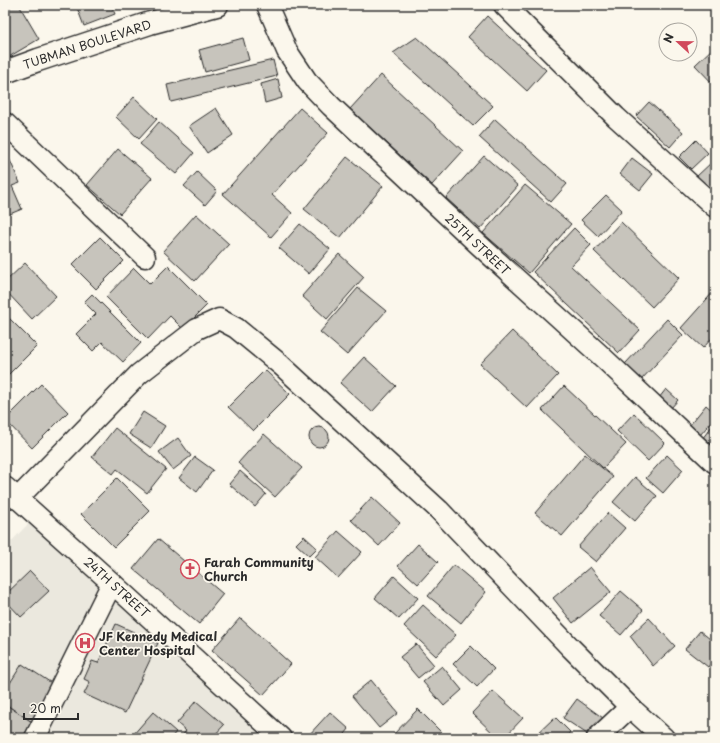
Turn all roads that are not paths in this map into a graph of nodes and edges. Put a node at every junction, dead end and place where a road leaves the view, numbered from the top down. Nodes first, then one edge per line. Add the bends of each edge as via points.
1 (217, 5) edge
2 (267, 5) edge
3 (504, 5) edge
4 (5, 72) edge
5 (5, 123) edge
6 (715, 207) edge
7 (145, 257) dead end
8 (715, 463) edge
9 (9, 493) edge
10 (112, 583) junction
11 (630, 707) junction
12 (36, 738) edge
13 (281, 738) edge
14 (597, 738) edge
15 (664, 738) edge

1 - 4 highway, TUBMAN BOULEVARD via 150,23
2 - 8 street, 25TH STREET via 287,51 307,81 331,106
3 - 6 street via 616,117
5 - 7 street
9 - 10 street, 24TH STREET
9 - 11 street via 139,374 197,329 219,319 236,328 281,365 439,510
10 - 12 street
10 - 13 street, 24TH STREET
11 - 14 street
11 - 15 street

